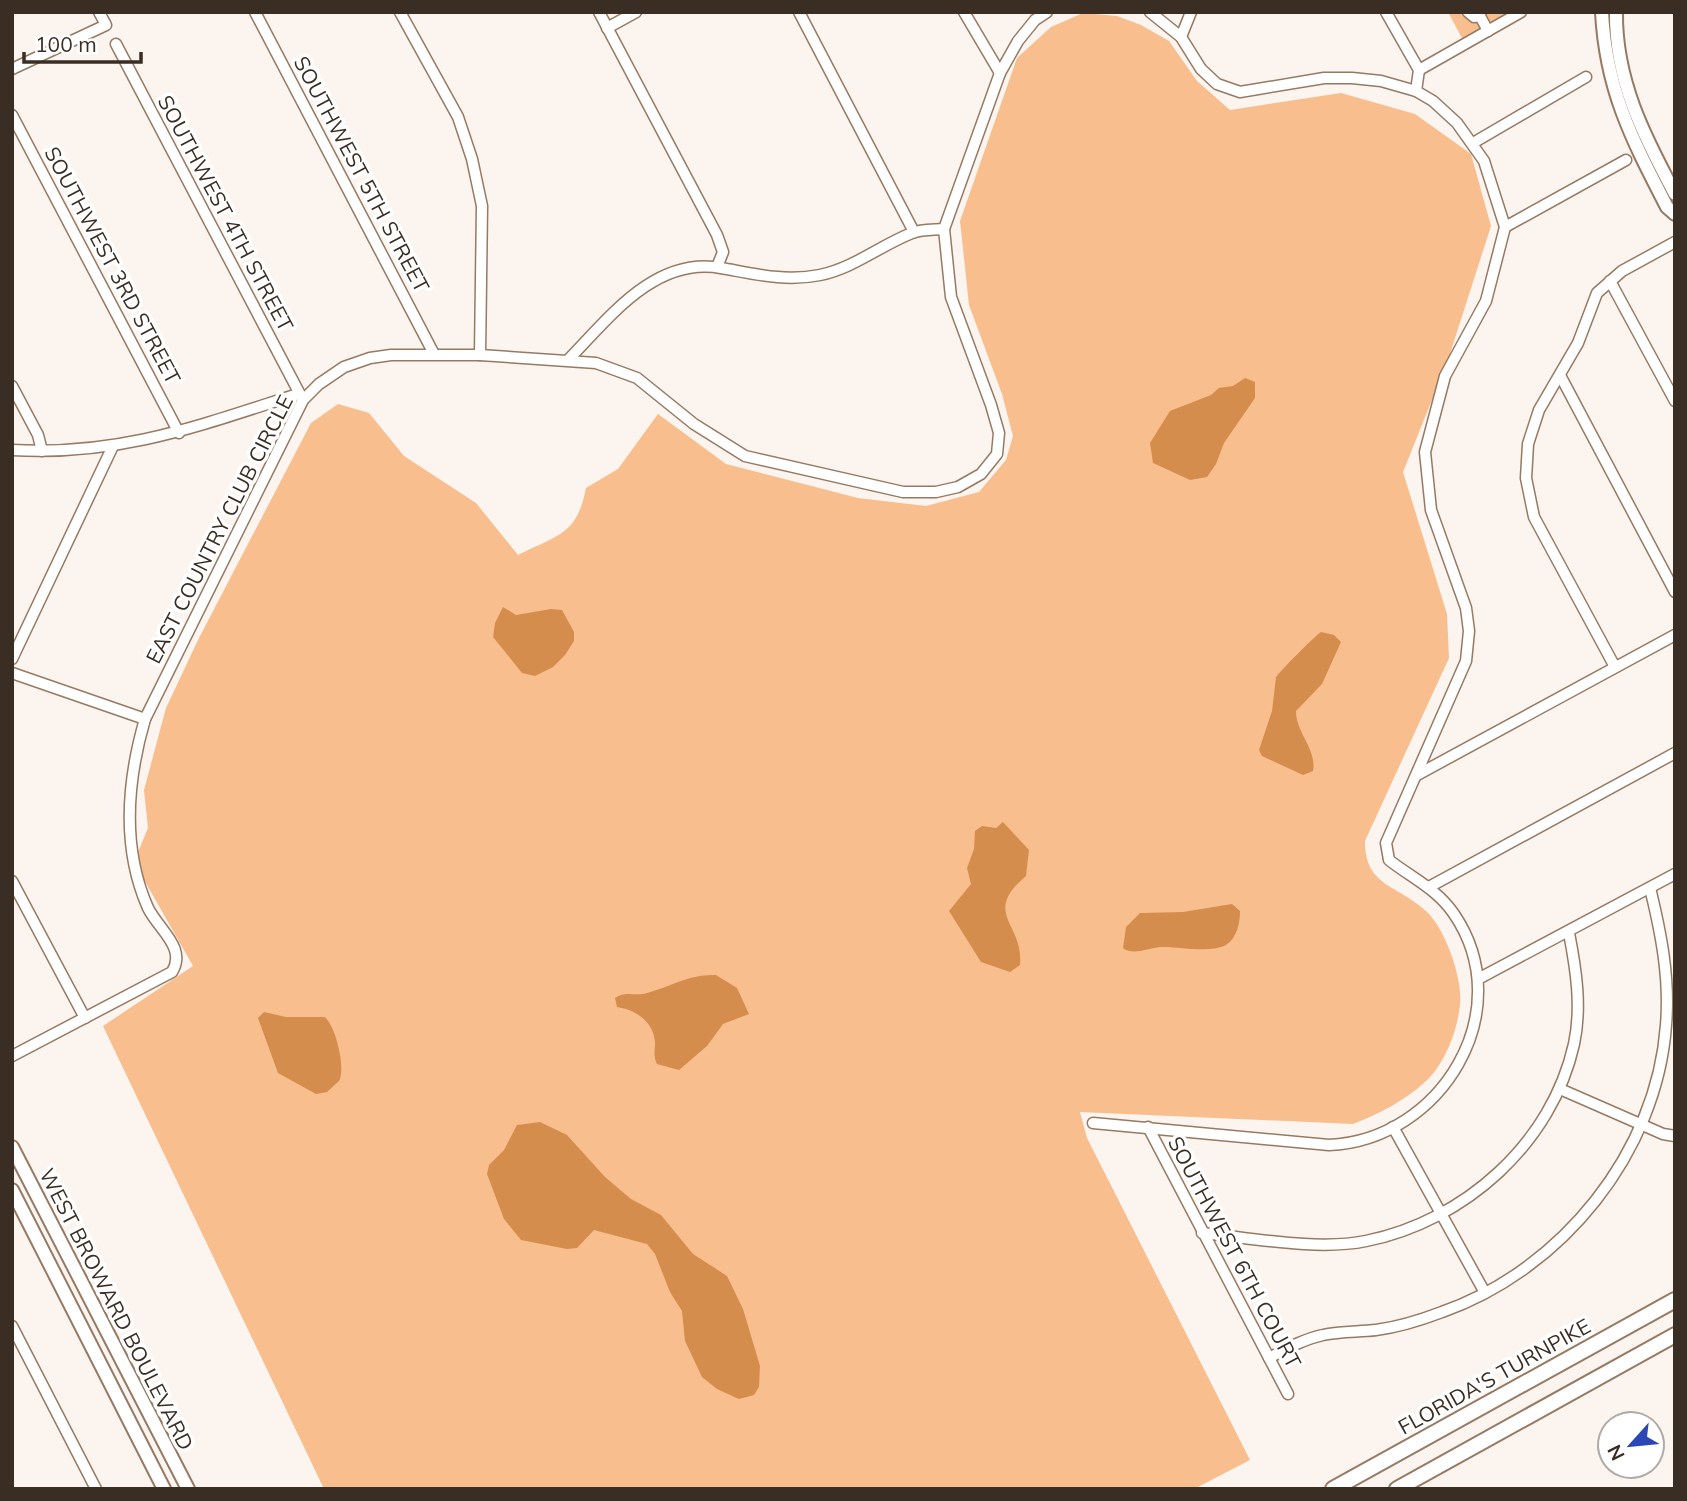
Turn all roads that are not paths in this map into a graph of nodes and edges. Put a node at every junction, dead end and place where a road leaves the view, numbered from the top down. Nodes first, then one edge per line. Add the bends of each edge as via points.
1 (99, 12) edge
2 (255, 12) edge
3 (400, 12) edge
4 (599, 12) edge
5 (636, 12) edge
6 (799, 12) edge
7 (964, 12) edge
8 (1047, 12) edge
9 (1150, 12) edge
10 (1191, 12) edge
11 (1386, 12) edge
12 (1468, 12) edge
13 (1521, 12) edge
14 (1602, 12) edge
15 (1616, 12) edge
16 (1482, 14) edge
17 (607, 28) junction
18 (1488, 31) junction
19 (1181, 37) junction
20 (116, 44) dead end
21 (12, 69) edge
22 (1419, 69) junction
23 (1000, 73) junction
24 (1587, 77) dead end
25 (1416, 91) junction
26 (12, 115) edge
27 (1473, 143) junction
28 (1626, 160) dead end
29 (1669, 186) edge
30 (1675, 214) edge
31 (1505, 227) junction
32 (944, 229) junction
33 (914, 232) junction
34 (1675, 242) edge
35 (717, 267) junction
36 (1610, 281) junction
37 (434, 354) junction
38 (480, 355) junction
39 (568, 360) junction
40 (1560, 377) junction
41 (12, 386) edge
42 (300, 397) junction
43 (1675, 401) edge
44 (179, 433) junction
45 (112, 448) junction
46 (12, 450) edge
47 (42, 452) junction
48 (1675, 592) edge
49 (1675, 635) edge
50 (12, 659) edge
51 (1615, 667) junction
52 (12, 673) edge
53 (145, 719) junction
54 (1675, 753) edge
55 (1416, 775) junction
56 (1675, 874) edge
57 (12, 881) edge
58 (1429, 887) junction
59 (1650, 888) junction
60 (1569, 933) junction
61 (1478, 979) junction
62 (1671, 987) edge
63 (85, 1018) junction
64 (12, 1056) edge
65 (1560, 1089) junction
66 (1093, 1123) dead end
67 (1641, 1124) junction
68 (1148, 1127) junction
69 (1393, 1128) junction
70 (1675, 1136) edge
71 (12, 1147) edge
72 (12, 1190) edge
73 (1441, 1213) junction
74 (1202, 1233) junction
75 (1484, 1292) junction
76 (1675, 1300) edge
77 (12, 1326) edge
78 (1675, 1335) edge
79 (1269, 1358) junction
80 (1288, 1394) dead end
81 (154, 1469) junction
82 (188, 1488) edge
83 (96, 1489) edge
84 (164, 1489) edge
85 (1333, 1489) edge
86 (1397, 1489) edge

1 - 21 street via 106,25
2 - 37 street, SOUTHWEST 5TH STREET
3 - 38 street via 457,117 472,159 482,206
4 - 17 street
5 - 17 street
6 - 33 street
7 - 23 street
8 - 23 street, EAST COUNTRY CLUB CIRCLE via 1018,41
9 - 19 street
10 - 19 street
11 - 22 street
12 - 16 street via 1474,17
13 - 18 street
14 - 29 main road via 1613,92 1633,140
15 - 29 main road via 1620,65 1628,96
16 - 18 street
17 - 35 street via 717,235 723,252
18 - 22 street
19 - 25 street via 1201,69 1217,83 1240,92 1324,78 1381,81
20 - 42 street, SOUTHWEST 4TH STREET
22 - 25 street
23 - 32 street, EAST COUNTRY CLUB CIRCLE
24 - 27 street
25 - 27 street via 1433,101
26 - 44 street, SOUTHWEST 3RD STREET
27 - 31 street via 1484,161
28 - 31 street
29 - 30 main road
31 - 55 street via 1486,301 1445,376 1425,452 1431,510 1466,608 1469,631 1460,678
32 - 33 street
32 - 39 street, EAST COUNTRY CLUB CIRCLE via 951,297 999,433 997,454 981,474 958,487 903,492 745,456 694,424 638,378 605,365
33 - 35 street via 823,274 789,279
34 - 36 street
35 - 39 street via 697,267 657,278 636,292
36 - 40 street via 1597,293
36 - 43 street
37 - 38 street, EAST COUNTRY CLUB CIRCLE
37 - 42 street, EAST COUNTRY CLUB CIRCLE via 391,355 357,363
38 - 39 street, EAST COUNTRY CLUB CIRCLE
40 - 48 street
40 - 51 street via 1539,410 1528,444 1526,478 1534,517
41 - 47 street
42 - 44 street
42 - 53 street, EAST COUNTRY CLUB CIRCLE
44 - 45 street
45 - 47 street
45 - 50 street
46 - 47 street
49 - 51 street
51 - 55 street
52 - 53 street
53 - 63 street, EAST COUNTRY CLUB CIRCLE via 133,761 130,841 149,908 179,954 178,963 172,972
54 - 58 street
55 - 58 street via 1386,843 1386,853
56 - 59 street
57 - 63 street
58 - 61 street via 1465,935
59 - 60 street
59 - 62 street
60 - 61 street
60 - 65 street via 1577,1000 1574,1042
61 - 69 street via 1479,1008 1471,1041 1454,1076 1427,1106
62 - 67 street via 1659,1068
63 - 64 street
65 - 67 street
65 - 73 street via 1510,1163
66 - 68 street
67 - 70 street
67 - 75 street via 1617,1172 1580,1219 1531,1263
68 - 69 street via 1329,1145 1366,1140
68 - 74 street, SOUTHWEST 6TH COURT
69 - 73 street
71 - 82 main road, WEST BROWARD BOULEVARD
72 - 81 main road, WEST BROWARD BOULEVARD
73 - 74 street via 1363,1242 1329,1244
73 - 75 street
74 - 79 street, SOUTHWEST 6TH COURT
75 - 79 street via 1446,1311 1399,1326 1324,1334
76 - 85 highway, FLORIDA'S TURNPIKE
77 - 83 street
78 - 86 highway
79 - 80 street, SOUTHWEST 6TH COURT
81 - 82 main road
81 - 84 main road, WEST BROWARD BOULEVARD

